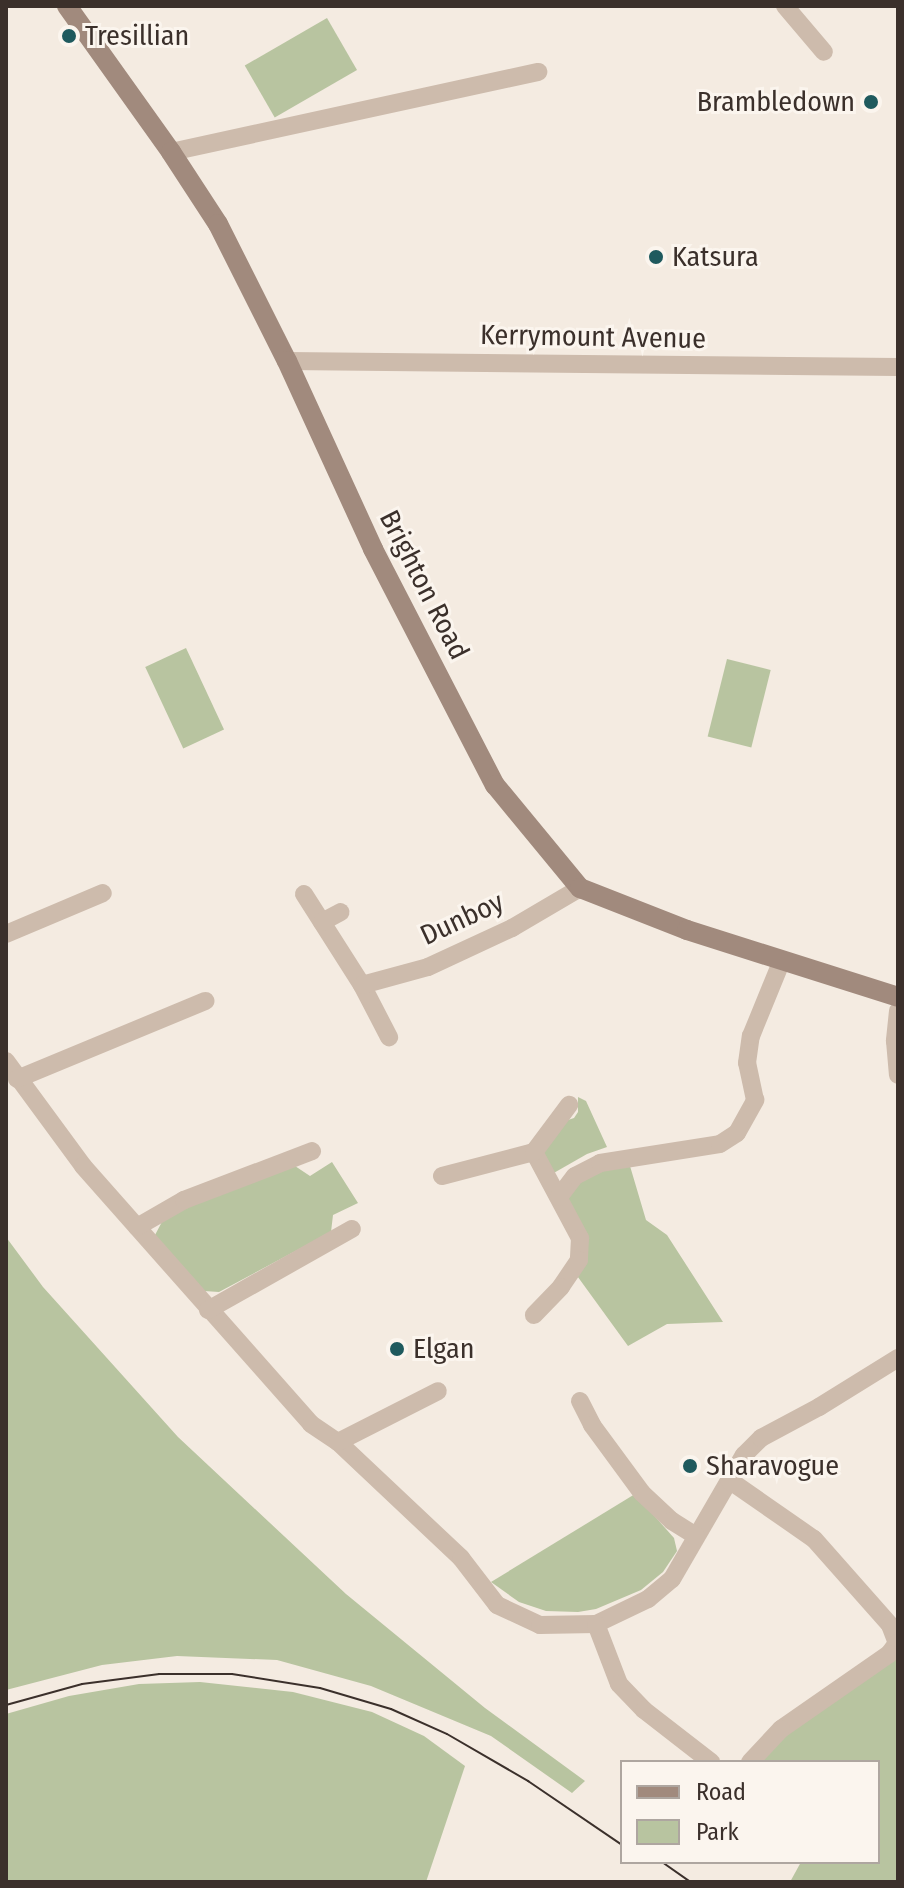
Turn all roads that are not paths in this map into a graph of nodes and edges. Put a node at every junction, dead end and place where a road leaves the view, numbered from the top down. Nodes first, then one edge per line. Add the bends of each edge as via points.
1 (67, 6) edge
2 (785, 6) edge
3 (824, 52) dead end
4 (538, 72) dead end
5 (171, 152) junction
6 (287, 361) junction
7 (898, 367) edge
8 (580, 888) junction
9 (103, 893) dead end
10 (304, 894) dead end
11 (341, 912) dead end
12 (322, 922) junction
13 (6, 934) edge
14 (782, 960) junction
15 (362, 985) junction
16 (898, 997) edge
17 (205, 1001) dead end
18 (898, 1011) edge
19 (389, 1037) dead end
20 (6, 1061) edge
21 (898, 1075) edge
22 (17, 1079) junction
23 (569, 1105) dead end
24 (312, 1151) dead end
25 (534, 1152) junction
26 (442, 1176) dead end
27 (559, 1197) junction
28 (137, 1227) junction
29 (352, 1229) dead end
30 (208, 1310) junction
31 (534, 1315) dead end
32 (898, 1358) edge
33 (438, 1391) dead end
34 (580, 1401) dead end
35 (338, 1442) junction
36 (729, 1480) junction
37 (696, 1536) junction
38 (596, 1624) junction
39 (708, 1760) edge
40 (752, 1760) edge

1 - 5 street, Brighton Road
2 - 3 street
4 - 5 street
5 - 6 street, Brighton Road via 218,224
6 - 7 street, Kerrymount Avenue
6 - 8 street, Brighton Road via 373,549 495,785
8 - 14 street, Brighton Road
8 - 15 street, Dunboy via 512,928 428,967
9 - 13 street
10 - 12 street
11 - 12 street
12 - 15 street
14 - 16 street, Brighton Road
14 - 27 street via 751,1036 747,1063 755,1100 737,1133 720,1144 600,1163 575,1176
15 - 19 street
17 - 22 street
18 - 21 street
20 - 22 street
22 - 28 street
23 - 25 street
24 - 28 street via 184,1200
25 - 26 street
25 - 27 street
27 - 31 street via 580,1238 579,1260
28 - 30 street
29 - 30 street
30 - 35 street via 311,1424
32 - 36 street via 761,1438
33 - 35 street
34 - 37 street via 642,1493
35 - 38 street via 461,1558 497,1605 540,1625
36 - 37 street
36 - 40 street via 814,1539 890,1625 897,1643 889,1654 781,1729
37 - 38 street via 672,1579 648,1599
38 - 39 street via 619,1684

